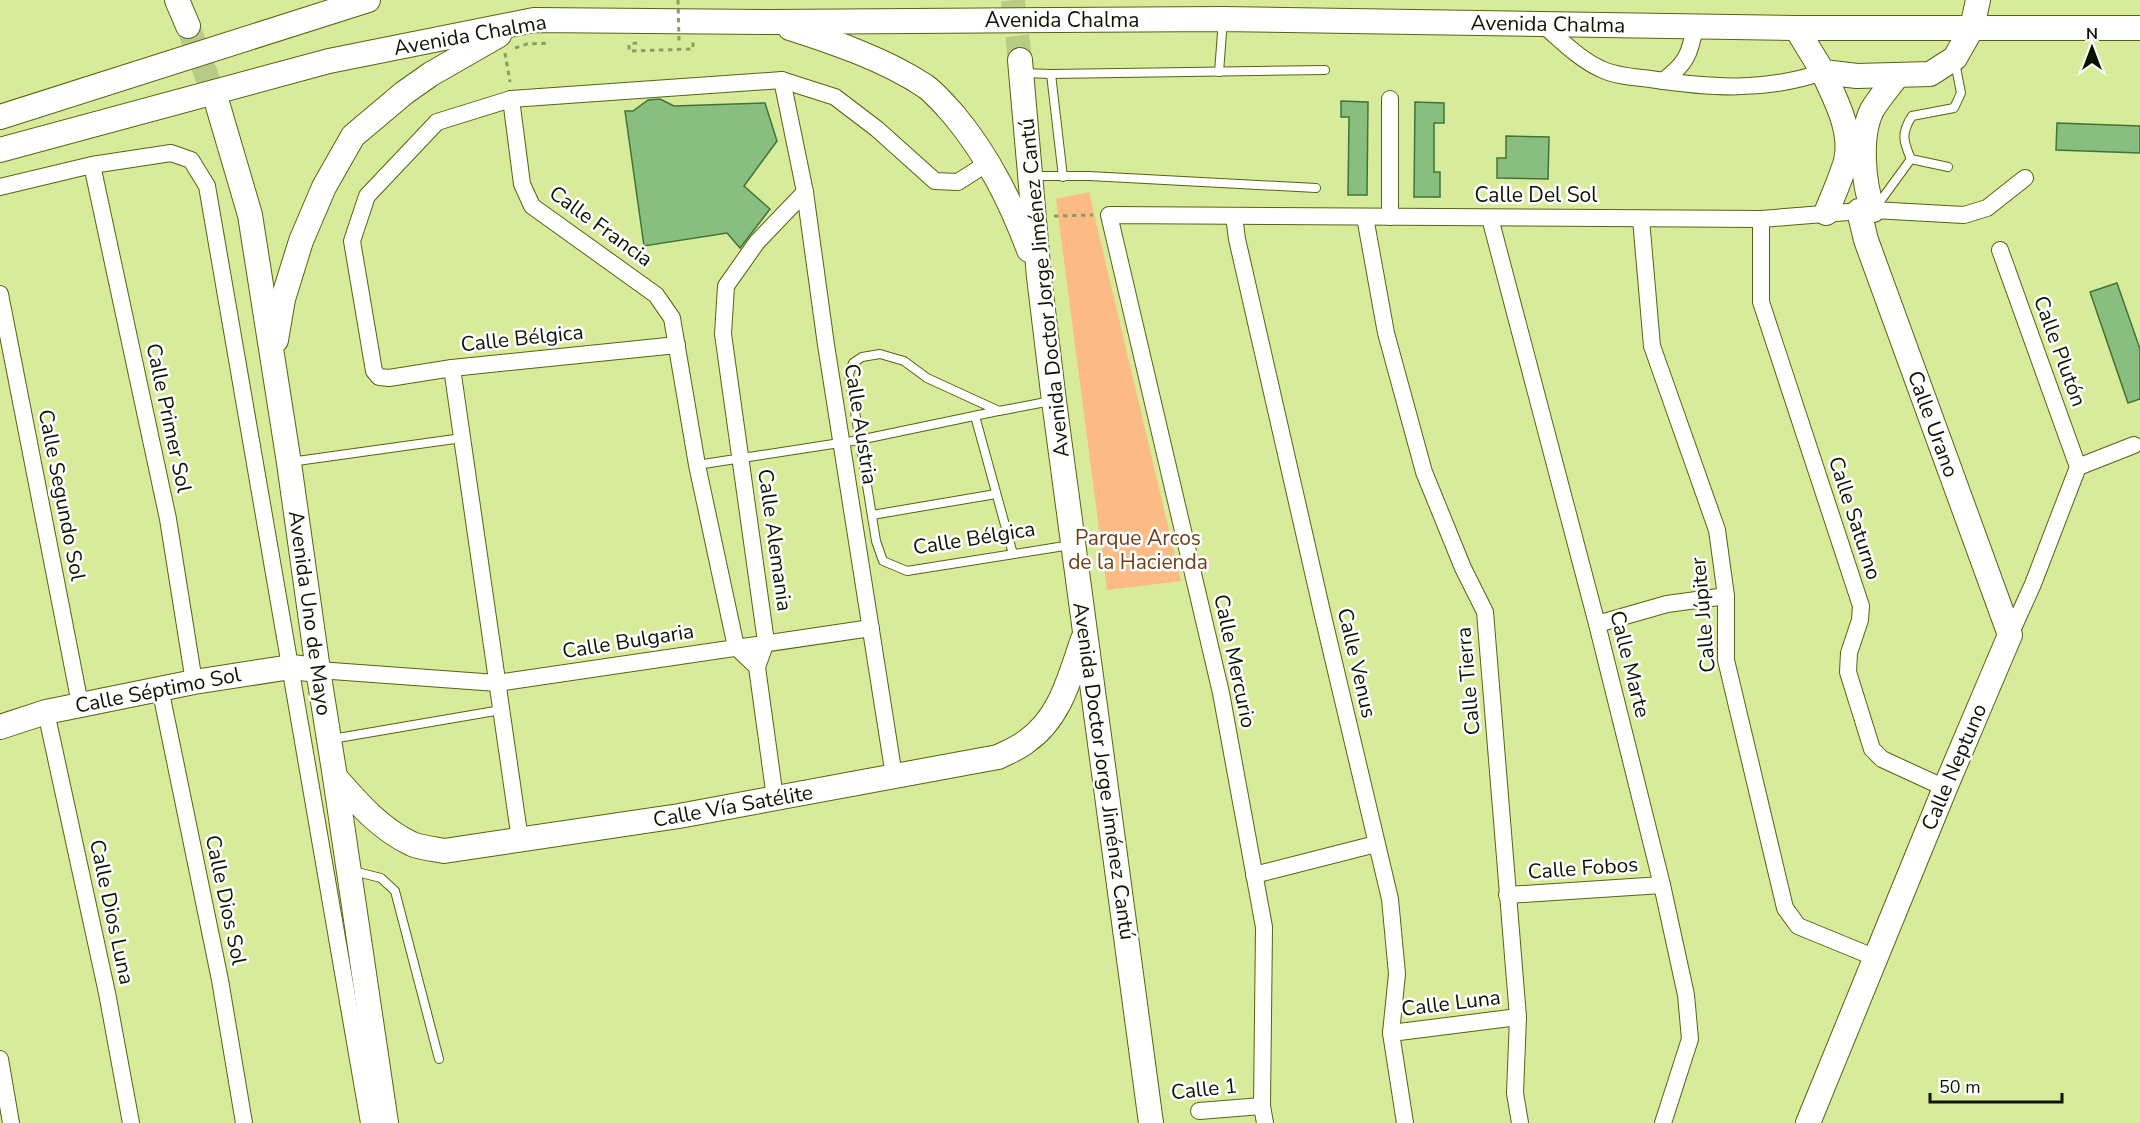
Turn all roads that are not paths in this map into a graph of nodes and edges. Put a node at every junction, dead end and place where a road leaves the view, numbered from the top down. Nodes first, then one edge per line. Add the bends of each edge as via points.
1 (177, 0) edge
2 (368, 0) edge
3 (1978, 0) edge
4 (1218, 10) edge
5 (534, 20) junction
6 (771, 22) junction
7 (1542, 24) junction
8 (188, 26) tunnel mouth
9 (1695, 27) junction
10 (1796, 28) junction
11 (1972, 28) junction
12 (2140, 28) edge
13 (1955, 58) junction
14 (1020, 66) joint
15 (1325, 70) dead end
16 (1219, 72) junction
17 (1823, 72) junction
18 (1051, 74) junction
19 (1897, 76) junction
20 (782, 80) junction
21 (1663, 81) junction
22 (511, 99) junction
23 (1390, 99) dead end
24 (218, 106) tunnel mouth
25 (0, 117) edge
26 (0, 150) edge
27 (1911, 159) junction
28 (989, 162) junction
29 (92, 165) junction
30 (1948, 167) dead end
31 (1030, 176) junction
32 (1063, 177) junction
33 (2025, 178) dead end
34 (0, 187) edge
35 (1316, 188) dead end
36 (805, 192) junction
37 (1866, 211) junction
38 (1826, 213) junction
39 (1109, 215) joint
40 (1234, 216) junction
41 (1365, 217) junction
42 (1390, 217) junction
43 (1490, 218) junction
44 (1641, 219) junction
45 (1761, 219) junction
46 (2000, 250) dead end
47 (1039, 277) junction
48 (0, 294) edge
49 (677, 345) junction
50 (273, 360) junction
51 (452, 368) junction
52 (1054, 400) junction
53 (999, 411) junction
54 (975, 416) junction
55 (462, 438) junction
56 (859, 440) junction
57 (842, 442) junction
58 (2134, 446) dead end
59 (741, 457) junction
60 (289, 462) junction
61 (697, 465) junction
62 (2078, 467) junction
63 (996, 494) junction
64 (872, 515) junction
65 (1074, 545) junction
66 (1013, 554) junction
67 (1726, 596) junction
68 (1597, 624) junction
69 (871, 628) junction
70 (1085, 633) junction
71 (2010, 635) junction
72 (766, 642) junction
73 (736, 647) junction
74 (291, 667) junction
75 (757, 667) junction
76 (318, 670) junction
77 (194, 682) junction
78 (497, 683) junction
79 (160, 688) junction
80 (80, 704) junction
81 (501, 710) junction
82 (46, 712) junction
83 (0, 727) edge
84 (329, 740) junction
85 (894, 776) junction
86 (335, 777) junction
87 (1945, 788) junction
88 (775, 798) junction
89 (520, 840) junction
90 (1376, 844) junction
91 (349, 871) junction
92 (1254, 875) junction
93 (1662, 885) junction
94 (1508, 895) junction
95 (1876, 958) junction
96 (1518, 1017) junction
97 (1391, 1033) junction
98 (0, 1059) edge
99 (439, 1059) dead end
100 (1262, 1106) junction
101 (1199, 1111) dead end
102 (11, 1123) edge
103 (131, 1123) edge
104 (244, 1123) edge
105 (369, 1123) edge
106 (386, 1123) edge
107 (1151, 1123) edge
108 (1265, 1123) edge
109 (1405, 1123) edge
110 (1520, 1123) edge
111 (1663, 1123) edge
112 (1808, 1123) edge

1 - 8 main road
2 - 25 main road
3 - 11 main road
4 - 6 main road, Avenida Chalma
4 - 7 main road, Avenida Chalma
4 - 16 lane
5 - 6 main road, Avenida Chalma
5 - 26 main road, Avenida Chalma via 329,61
5 - 50 main road via 485,42 431,74 354,136 324,187 301,241 283,299
6 - 28 main road via 852,50 926,87
7 - 9 main road, Avenida Chalma
7 - 21 street via 1602,70
9 - 10 main road, Avenida Chalma
9 - 21 street via 1686,60
10 - 11 main road, Avenida Chalma
10 - 17 main road
11 - 12 main road, Avenida Chalma
11 - 13 main road
13 - 19 main road via 1930,74
13 - 27 lane via 1961,93 1954,108 1912,116 1905,128 1904,144
14 - 18 lane
14 - 31 main road, Avenida Doctor Jorge Jiménez Cantú
15 - 16 lane
16 - 18 lane
17 - 19 main road
17 - 21 street via 1795,82 1723,88
17 - 38 main road via 1845,127 1846,159
18 - 32 lane
19 - 37 main road, Calle Urano via 1873,109 1865,128
20 - 22 street
20 - 28 street via 835,97 935,181 958,182
20 - 36 street, Calle Austria
22 - 49 street, Calle Francia via 522,184 532,206 656,295 672,318
22 - 51 street, Calle Bélgica via 438,122 367,196 352,241 374,371 379,377 389,378
23 - 42 street
24 - 50 main road, Avenida Uno de Mayo via 250,215
27 - 30 lane
27 - 37 lane
28 - 47 main road via 1008,198
29 - 34 street
29 - 74 street via 171,153 191,160 207,186
29 - 77 street, Calle Primer Sol via 168,519
31 - 32 lane
31 - 47 main road, Avenida Doctor Jorge Jiménez Cantú
32 - 35 lane
33 - 37 street, Calle Del Sol via 1987,208 1964,215
36 - 57 street, Calle Austria
36 - 59 street, Calle Alemania via 757,242 726,286 723,334
37 - 38 street, Calle Del Sol
37 - 71 main road, Calle Urano via 1866,240
38 - 45 street, Calle Del Sol
39 - 40 street, Calle Del Sol
39 - 92 street, Calle Mercurio via 1221,693
40 - 41 street, Calle Del Sol
40 - 90 street, Calle Venus
41 - 42 street, Calle Del Sol
41 - 94 street, Calle Tierra via 1386,333 1424,472 1485,612
42 - 43 street, Calle Del Sol
43 - 44 street, Calle Del Sol
43 - 68 street, Calle Marte
44 - 45 street, Calle Del Sol
44 - 67 street, Calle Júpiter via 1652,346 1717,530
45 - 87 street, Calle Saturno via 1761,302 1861,606 1848,672 1872,749 1881,759
46 - 62 street, Calle Plutón
47 - 52 main road, Avenida Doctor Jorge Jiménez Cantú
48 - 80 street, Calle Segundo Sol
49 - 51 street, Calle Bélgica
49 - 61 street, Calle Francia
50 - 60 main road, Avenida Uno de Mayo
51 - 55 street
52 - 53 lane
52 - 65 main road, Avenida Doctor Jorge Jiménez Cantú
53 - 54 lane
53 - 56 lane via 927,378 904,361 880,354 862,357 853,363 849,374
54 - 56 lane
54 - 63 lane
55 - 60 lane
55 - 78 street
56 - 57 lane
56 - 64 lane
57 - 59 lane
57 - 69 street, Calle Austria
58 - 62 street
59 - 61 lane
59 - 72 street, Calle Alemania
60 - 76 main road, Avenida Uno de Mayo
61 - 73 street, Calle Francia
62 - 71 street, Calle Neptuno
63 - 64 lane
63 - 66 lane
64 - 66 lane, Calle Bélgica via 883,561 907,571
65 - 66 lane, Calle Bélgica
65 - 70 main road, Avenida Doctor Jorge Jiménez Cantú
67 - 68 street via 1667,604
67 - 95 street, Calle Júpiter via 1726,660 1785,908 1798,926
68 - 93 street, Calle Marte
69 - 72 street, Calle Bulgaria
69 - 85 street, Calle Austria
70 - 85 main road, Calle Vía Satélite via 1062,699 1028,741 998,757
70 - 107 main road, Avenida Doctor Jorge Jiménez Cantú
71 - 87 main road, Calle Neptuno
72 - 73 street, Calle Bulgaria
72 - 75 street, Calle Alemania
73 - 75 street
73 - 78 street, Calle Bulgaria
74 - 76 main road, Calle Séptimo Sol
74 - 77 main road, Calle Séptimo Sol
74 - 105 street
75 - 88 street, Calle Alemania
76 - 78 street, Calle Bulgaria
76 - 84 main road, Avenida Uno de Mayo
77 - 79 main road, Calle Séptimo Sol
78 - 81 street
79 - 80 main road, Calle Séptimo Sol
79 - 104 street, Calle Dios Sol via 220,980
80 - 82 main road, Calle Séptimo Sol
81 - 84 lane
81 - 89 street
82 - 83 main road, Calle Séptimo Sol
82 - 103 street, Calle Dios Luna
84 - 86 main road, Avenida Uno de Mayo
85 - 88 main road, Calle Vía Satélite
86 - 89 main road, Calle Vía Satélite via 386,829 414,844 444,851
86 - 91 main road, Avenida Uno de Mayo
87 - 95 main road, Calle Neptuno
88 - 89 main road, Calle Vía Satélite
90 - 92 street
90 - 97 street, Calle Venus via 1390,899 1397,974
91 - 99 lane via 381,878 395,891
91 - 106 main road, Avenida Uno de Mayo
92 - 100 street, Calle Mercurio via 1264,927
93 - 94 street, Calle Fobos
93 - 111 street, Calle Marte via 1686,995 1690,1039
94 - 96 street, Calle Tierra
95 - 112 main road, Calle Neptuno
96 - 97 street, Calle Luna
96 - 110 street, Calle Tierra via 1515,1093
97 - 109 street, Calle Venus
98 - 102 street
100 - 101 street, Calle 1
100 - 108 street, Calle Mercurio

